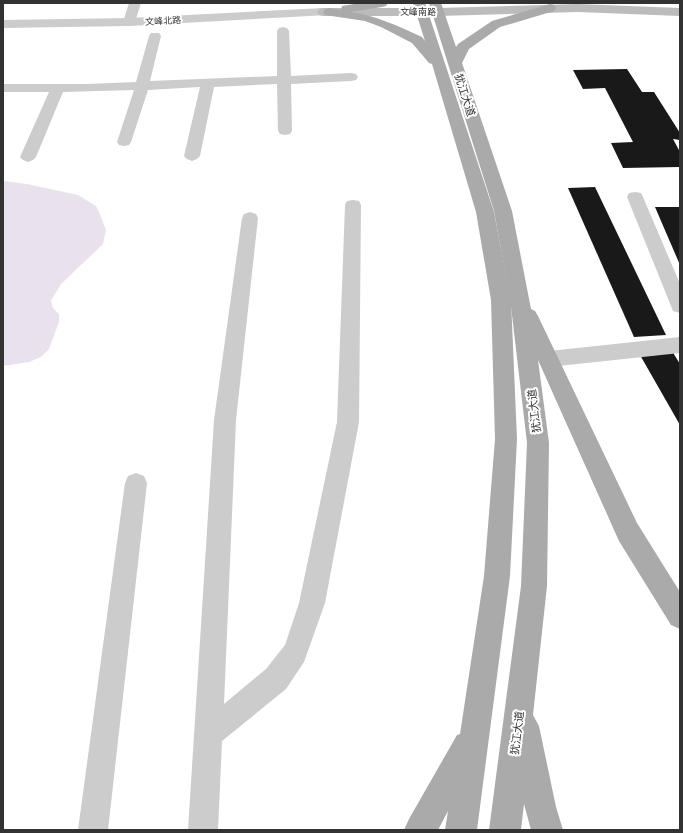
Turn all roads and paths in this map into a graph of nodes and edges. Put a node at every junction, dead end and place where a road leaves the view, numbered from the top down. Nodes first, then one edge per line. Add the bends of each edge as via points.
1 (135, 3) edge
2 (382, 3) edge
3 (467, 3) edge
4 (671, 3) edge
5 (680, 4) edge
6 (428, 6) edge
7 (550, 8) junction
8 (328, 11) junction
9 (680, 12) edge
10 (129, 22) junction
11 (3, 24) edge
12 (283, 31) dead end
13 (155, 36) dead end
14 (446, 63) junction
15 (351, 77) dead end
16 (285, 80) junction
17 (208, 83) junction
18 (142, 86) junction
19 (3, 88) edge
20 (58, 88) junction
21 (285, 131) dead end
22 (124, 142) dead end
23 (192, 156) dead end
24 (28, 157) dead end
25 (635, 197) dead end
26 (353, 205) dead end
27 (250, 218) dead end
28 (520, 298) junction
29 (680, 306) edge
30 (680, 345) edge
31 (549, 359) junction
32 (136, 483) dead end
33 (680, 616) edge
34 (520, 707) junction
35 (208, 734) junction
36 (474, 735) junction
37 (93, 830) edge
38 (203, 830) edge
39 (420, 830) edge
40 (461, 830) edge
41 (505, 830) edge
42 (547, 830) edge

1 - 10 street
2 - 8 main road
3 - 6 main road, 文峰南路
4 - 5 main road
6 - 7 main road, 文峰南路
6 - 8 main road, 文峰南路
6 - 14 main road, 犹江大道
7 - 9 main road, 文峰南路
7 - 14 main road via 496,24 463,47
8 - 10 street, 文峰北路
8 - 14 main road via 385,24 417,40
10 - 11 street, 文峰北路
12 - 16 street
13 - 18 street
14 - 28 main road, 犹江大道 via 503,211
14 - 36 main road, 犹江大道 via 484,212 501,300 506,439 496,576
15 - 16 street
16 - 17 street
16 - 21 street
17 - 18 street
17 - 23 street
18 - 20 street
18 - 22 street
19 - 20 street
20 - 24 street
25 - 29 street
26 - 35 street via 348,422 312,603 295,653 276,679
27 - 35 street via 225,420
28 - 31 main road
28 - 34 main road, 犹江大道 via 538,443 534,586
30 - 31 street
31 - 33 main road via 628,532
32 - 37 street
34 - 41 main road, 犹江大道
34 - 42 main road
35 - 38 street
36 - 39 main road
36 - 40 main road, 犹江大道

